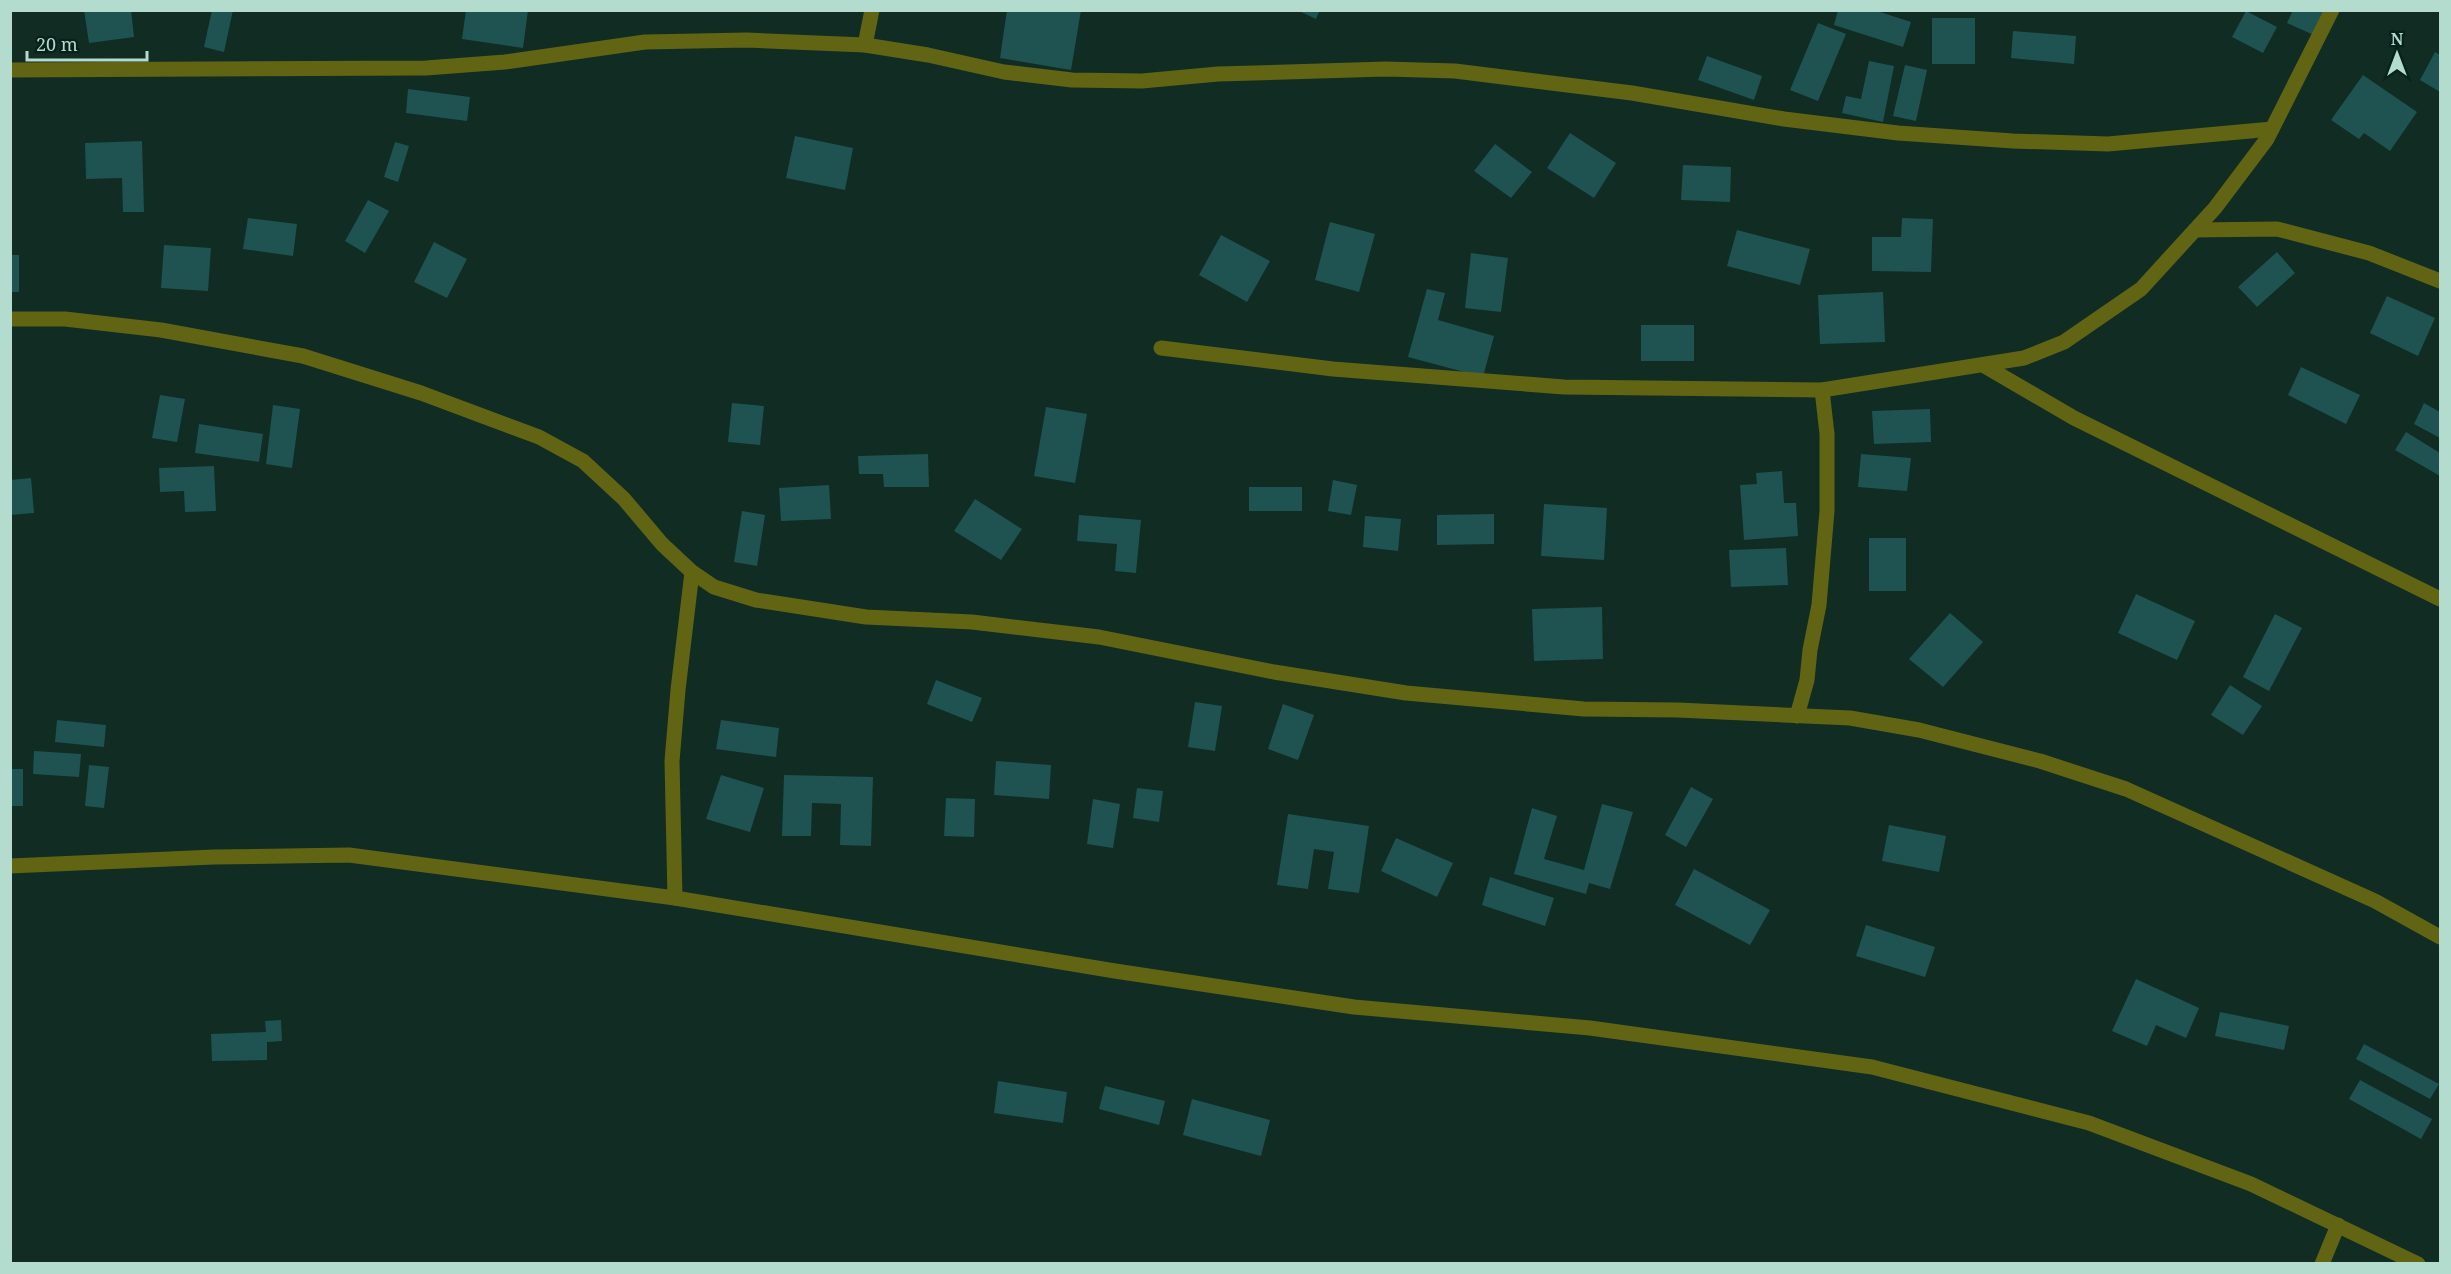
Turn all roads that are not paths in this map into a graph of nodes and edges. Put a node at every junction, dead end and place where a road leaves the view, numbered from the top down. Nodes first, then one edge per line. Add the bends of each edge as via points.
1 (872, 10) edge
2 (2331, 10) edge
3 (865, 45) junction
4 (10, 70) edge
5 (2272, 129) junction
6 (2195, 230) junction
7 (2440, 281) edge
8 (10, 319) edge
9 (1161, 348) dead end
10 (1983, 365) junction
11 (1822, 390) junction
12 (692, 572) junction
13 (2440, 599) edge
14 (1797, 716) junction
15 (10, 866) edge
16 (675, 898) junction
17 (2440, 937) edge
18 (2338, 1226) junction
19 (2322, 1263) edge
20 (2418, 1263) edge

1 - 3 street
2 - 5 street
3 - 4 street via 747,40 645,42 505,62 426,68
3 - 5 street via 1004,72 1072,80 1142,81 1218,74 1386,69 1455,71 1632,93 1784,119 2013,141 2108,144
5 - 6 street
6 - 7 street via 2277,229 2369,253
6 - 10 street via 2141,289 2064,342 2025,358
8 - 12 street via 64,319 161,330 303,356 421,393 539,437 583,461
9 - 11 street via 1333,369 1564,387
10 - 11 street
10 - 13 street via 2074,418
11 - 14 street via 1827,434 1827,511 1819,605
12 - 14 street via 714,587 756,600 866,617 972,622 1099,637 1274,672 1406,693 1584,709
12 - 16 street via 672,761
14 - 17 street via 1850,718 1919,730 2040,761 2126,789 2375,901
15 - 16 street via 349,855
16 - 18 street via 1115,972 1354,1007 1590,1028 1872,1067 2089,1123 2251,1184
18 - 19 street
18 - 20 street

